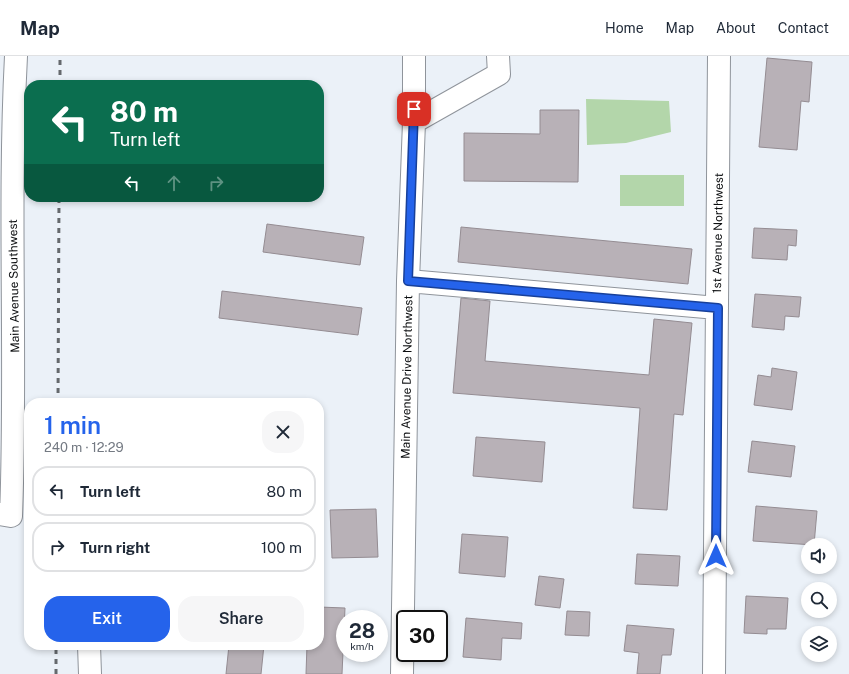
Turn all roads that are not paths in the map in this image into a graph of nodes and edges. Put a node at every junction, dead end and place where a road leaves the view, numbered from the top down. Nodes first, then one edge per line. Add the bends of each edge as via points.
1 (16, 56) edge
2 (414, 56) edge
3 (498, 56) edge
4 (719, 56) edge
5 (414, 122) junction
6 (408, 281) junction
7 (718, 308) junction
8 (6, 515) edge
9 (89, 650) edge
10 (90, 674) edge
11 (402, 674) edge
12 (714, 674) edge

1 - 8 street, Main Avenue Southwest via 12,168 14,360
2 - 5 street, Main Avenue Drive Northwest
3 - 5 street via 499,74
4 - 7 street, 1st Avenue Northwest
5 - 6 street, Main Avenue Drive Northwest
6 - 7 street
6 - 11 street, Main Avenue Drive Northwest
7 - 12 street, 1st Avenue Northwest
9 - 10 street

